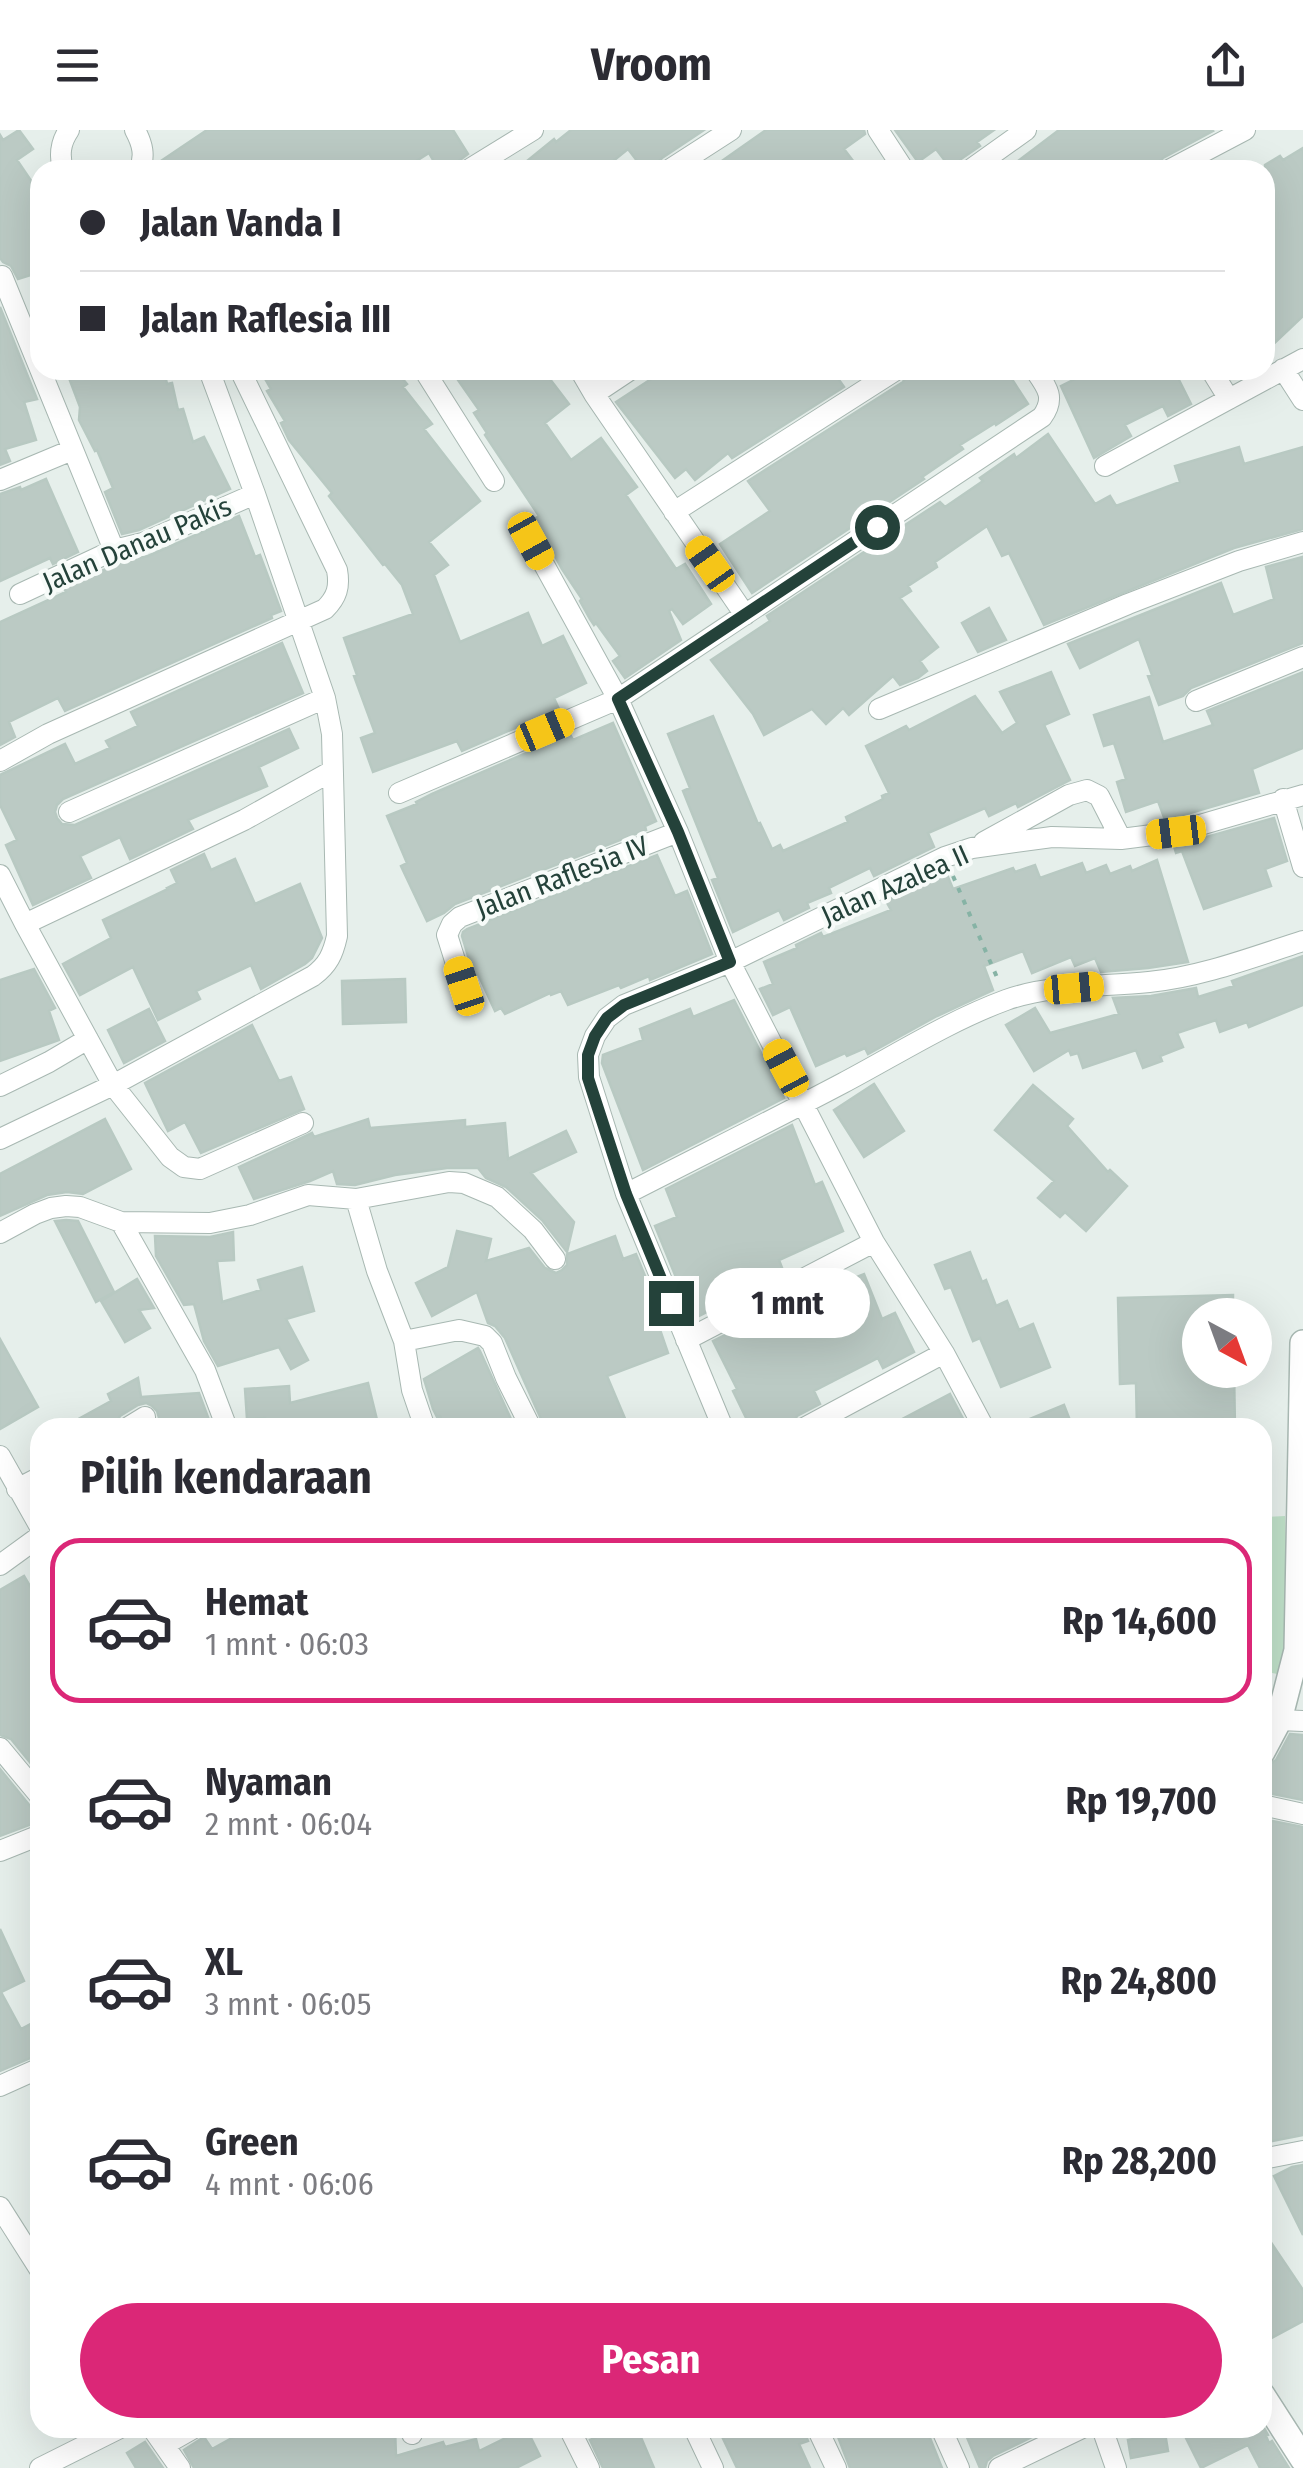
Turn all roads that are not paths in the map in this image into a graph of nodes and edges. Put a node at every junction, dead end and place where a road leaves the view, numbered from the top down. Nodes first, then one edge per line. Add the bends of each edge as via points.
1 (532, 130) edge
2 (731, 130) edge
3 (878, 130) edge
4 (1026, 130) edge
5 (1246, 130) edge
6 (66, 131) edge
7 (144, 134) edge
8 (62, 160) edge
9 (143, 160) edge
10 (484, 160) edge
11 (684, 160) edge
12 (898, 160) edge
13 (984, 160) edge
14 (1188, 160) edge
15 (2, 276) edge
16 (30, 346) edge
17 (1303, 359) edge
18 (1283, 370) junction
19 (1275, 374) edge
20 (44, 380) edge
21 (213, 380) edge
22 (245, 380) edge
23 (430, 380) edge
24 (586, 380) edge
25 (615, 380) edge
26 (880, 380) edge
27 (1041, 380) edge
28 (1217, 380) edge
29 (1264, 380) edge
30 (594, 394) junction
31 (1229, 399) junction
32 (1303, 400) edge
33 (72, 450) junction
34 (1105, 466) dead end
35 (0, 480) edge
36 (494, 482) dead end
37 (255, 494) junction
38 (674, 512) junction
39 (531, 541) dead end
40 (1303, 542) edge
41 (114, 550) junction
42 (20, 594) dead end
43 (746, 615) junction
44 (300, 621) junction
45 (1303, 658) edge
46 (325, 698) junction
47 (618, 699) junction
48 (1196, 701) dead end
49 (879, 708) dead end
50 (0, 761) edge
51 (332, 771) junction
52 (399, 793) dead end
53 (1293, 797) edge
54 (70, 812) dead end
55 (678, 832) junction
56 (1120, 839) junction
57 (972, 848) junction
58 (1303, 867) edge
59 (0, 874) edge
60 (25, 924) junction
61 (1303, 941) edge
62 (730, 962) junction
63 (464, 986) dead end
64 (88, 1040) junction
65 (113, 1085) junction
66 (0, 1086) edge
67 (805, 1103) junction
68 (302, 1122) dead end
69 (0, 1139) edge
70 (626, 1194) junction
71 (356, 1199) junction
72 (121, 1222) junction
73 (0, 1232) edge
74 (874, 1242) junction
75 (554, 1258) dead end
76 (686, 1340) junction
77 (404, 1342) junction
78 (1303, 1343) edge
79 (944, 1353) junction
80 (223, 1418) edge
81 (422, 1418) edge
82 (526, 1418) edge
83 (719, 1418) edge
84 (823, 1418) edge
85 (979, 1418) edge
86 (0, 1456) edge
87 (30, 1482) edge
88 (17, 1489) junction
89 (30, 1510) edge
90 (30, 1543) edge
91 (0, 1565) edge
92 (1291, 1721) edge
93 (1272, 1739) edge
94 (0, 1748) edge
95 (30, 1784) edge
96 (1272, 1807) edge
97 (1303, 1814) edge
98 (30, 1839) edge
99 (0, 1851) edge
100 (30, 2072) edge
101 (1, 2083) edge
102 (1303, 2152) edge
103 (1272, 2157) edge
104 (0, 2207) edge
105 (30, 2254) edge
106 (1272, 2411) edge
107 (100, 2438) edge
108 (159, 2438) edge
109 (574, 2438) edge
110 (699, 2438) edge
111 (822, 2438) edge
112 (945, 2438) edge
113 (1061, 2438) edge
114 (1106, 2438) edge
115 (1303, 2459) edge
116 (40, 2468) edge
117 (180, 2468) edge
118 (589, 2468) edge
119 (713, 2468) edge
120 (836, 2468) edge
121 (959, 2468) edge
122 (999, 2468) edge
123 (1116, 2468) edge

1 - 10 street
2 - 11 street
3 - 12 street
4 - 13 street
5 - 14 street
6 - 8 street
7 - 9 street
15 - 16 street
17 - 18 street
18 - 19 street
18 - 32 street
20 - 33 street
21 - 37 street
22 - 44 street via 337,570 334,600
23 - 36 street
24 - 30 street
25 - 30 street
26 - 38 street
27 - 43 street via 1050,394 1042,416
28 - 31 street
29 - 31 street
30 - 38 street
31 - 34 street
33 - 35 street
33 - 41 street
37 - 41 street, Jalan Danau Pakis
37 - 44 street
38 - 43 street
39 - 47 street
40 - 49 street via 1147,597
41 - 42 street, Jalan Danau Pakis
43 - 47 street
44 - 46 street
44 - 50 street
45 - 48 street
46 - 51 street
46 - 54 street
47 - 52 street
47 - 55 street
51 - 60 street
51 - 65 street via 337,936 330,960
53 - 56 street, Jalan Azalea II via 1176,832
53 - 58 street
55 - 62 street
55 - 63 street, Jalan Raflesia IV via 460,917 447,935
56 - 57 street, Jalan Azalea II via 1052,837
56 - 57 street via 1099,796 1087,790
57 - 62 street, Jalan Azalea II
59 - 60 street
60 - 64 street
61 - 67 street via 1180,977 1007,1000
62 - 67 street
62 - 70 street, Jalan Azalea II via 624,1005 595,1036 588,1078
64 - 65 street
64 - 66 street
65 - 68 street via 184,1167 200,1169
65 - 69 street
67 - 70 street
67 - 74 street
70 - 76 street, Jalan Azalea II
71 - 72 street via 308,1196 210,1223
71 - 75 street via 464,1183 507,1206
71 - 77 street
72 - 73 street via 66,1206
72 - 80 street via 206,1370
74 - 76 street
74 - 79 street
76 - 83 street, Jalan Azalea II
77 - 81 street
77 - 82 street via 459,1330 484,1336
78 - 92 street
79 - 84 street
79 - 85 street
86 - 88 street
87 - 88 street
88 - 89 street
90 - 91 street
92 - 93 street
94 - 95 street
96 - 97 street
98 - 99 street
100 - 101 street
102 - 103 street
104 - 105 street
106 - 115 street
107 - 116 street
108 - 117 street
109 - 118 street
110 - 119 street
111 - 120 street
112 - 121 street
113 - 122 street
114 - 123 street

